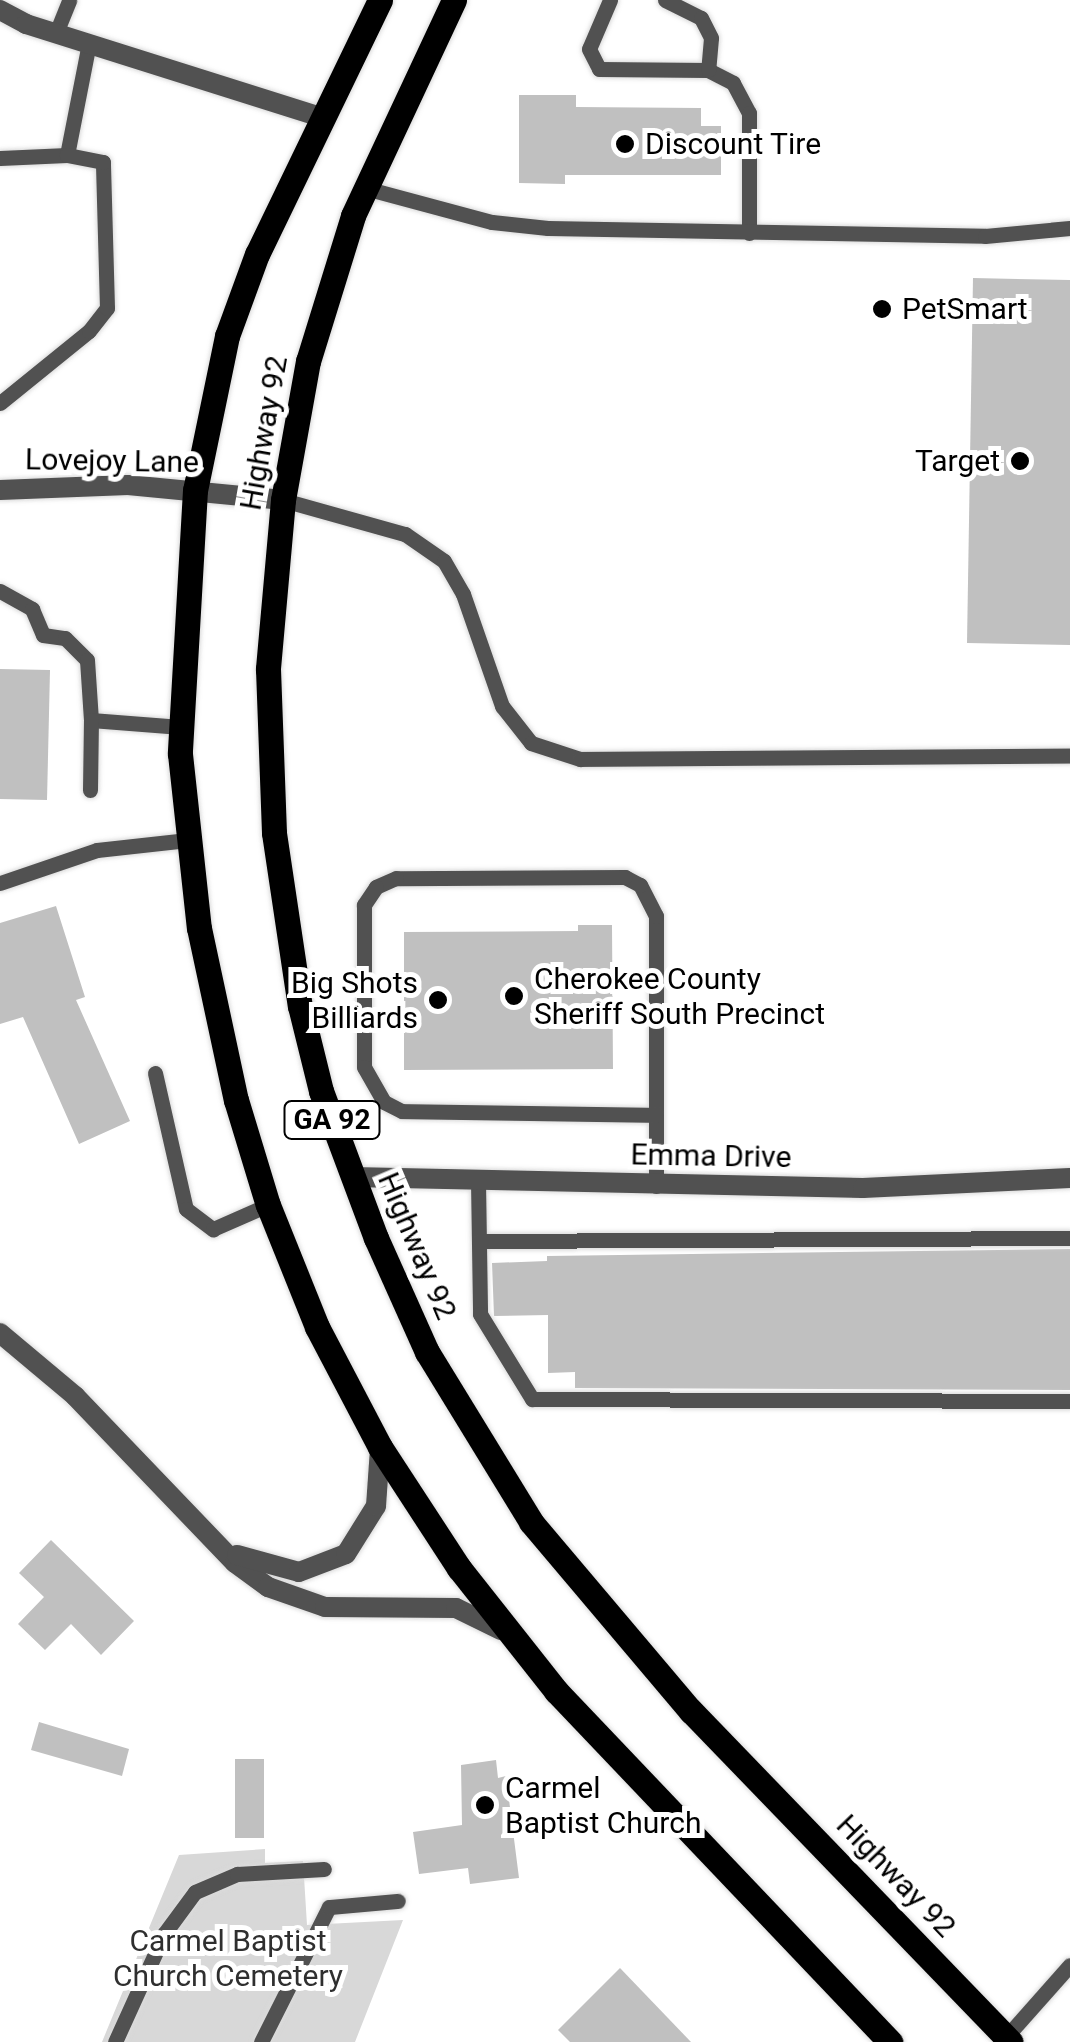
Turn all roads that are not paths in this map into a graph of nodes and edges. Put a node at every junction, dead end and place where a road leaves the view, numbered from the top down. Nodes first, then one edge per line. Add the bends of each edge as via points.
1 (69, 0) edge
2 (380, 0) edge
3 (454, 0) edge
4 (610, 0) edge
5 (665, 0) edge
6 (0, 10) edge
7 (56, 33) junction
8 (90, 43) junction
9 (708, 70) junction
10 (321, 117) junction
11 (67, 156) junction
12 (0, 158) edge
13 (365, 188) junction
14 (1070, 228) edge
15 (749, 234) junction
16 (0, 402) edge
17 (0, 490) edge
18 (194, 490) junction
19 (283, 500) junction
20 (0, 590) edge
21 (91, 720) junction
22 (181, 727) junction
23 (1070, 756) edge
24 (90, 790) dead end
25 (187, 840) junction
26 (0, 884) edge
27 (155, 1073) dead end
28 (656, 1115) junction
29 (352, 1177) junction
30 (1070, 1178) edge
31 (478, 1181) junction
32 (656, 1186) junction
33 (268, 1205) junction
34 (1070, 1238) edge
35 (479, 1240) junction
36 (0, 1333) edge
37 (1070, 1401) edge
38 (380, 1447) junction
39 (216, 1541) junction
40 (508, 1635) junction
41 (324, 1868) dead end
42 (398, 1900) dead end
43 (1070, 1966) edge
44 (1008, 2039) edge
45 (115, 2042) edge
46 (261, 2042) edge
47 (890, 2042) edge

1 - 7 lane
2 - 10 main road, Highway 92 / GA 92
3 - 13 main road, Highway 92 / GA 92
4 - 9 lane via 589,49 598,69
5 - 9 lane via 700,18 711,38
6 - 7 street
7 - 8 street
8 - 10 street
8 - 11 lane
9 - 15 lane via 733,83 748,113
10 - 18 main road, Highway 92 / GA 92 via 227,336
11 - 12 lane
11 - 16 lane via 103,162 106,308 89,331
13 - 15 lane via 492,222
13 - 19 main road, Highway 92 / GA 92 via 308,361
14 - 15 lane via 985,236
17 - 18 street, Lovejoy Lane
18 - 19 street, Lovejoy Lane
18 - 22 main road, Highway 92 / GA 92
19 - 23 lane via 405,534 444,561 463,594 502,706 530,744 580,759
19 - 29 main road, Highway 92 / GA 92 via 268,669 274,833 300,1006
20 - 21 lane via 32,609 43,635 65,638 87,660
21 - 22 lane
21 - 24 lane
22 - 25 main road, Highway 92 / GA 92
25 - 26 lane via 96,850
25 - 33 main road, Highway 92 / GA 92 via 216,1018
27 - 33 lane via 186,1209 213,1229
28 - 28 lane via 656,916 640,885 625,877 396,878 376,887 364,905 364,1067 384,1102 402,1111
28 - 32 lane
29 - 31 street, Emma Drive
29 - 44 main road, Highway 92 / GA 92 via 427,1352 531,1522 677,1696
30 - 32 street, Emma Drive via 913,1188
31 - 32 street, Emma Drive
31 - 35 lane
33 - 38 main road, Highway 92 / GA 92 via 317,1328
34 - 35 lane
35 - 37 lane via 480,1314 532,1398
36 - 39 street via 97,1418
38 - 39 street via 376,1506 364,1534 335,1560 299,1572 271,1568
38 - 40 main road, Highway 92 / GA 92
39 - 40 street via 235,1563 291,1599 325,1606 456,1608 481,1615
40 - 47 main road, Highway 92 / GA 92
41 - 45 lane via 237,1874 196,1892 164,1934
42 - 46 lane via 329,1908
43 - 44 lane

